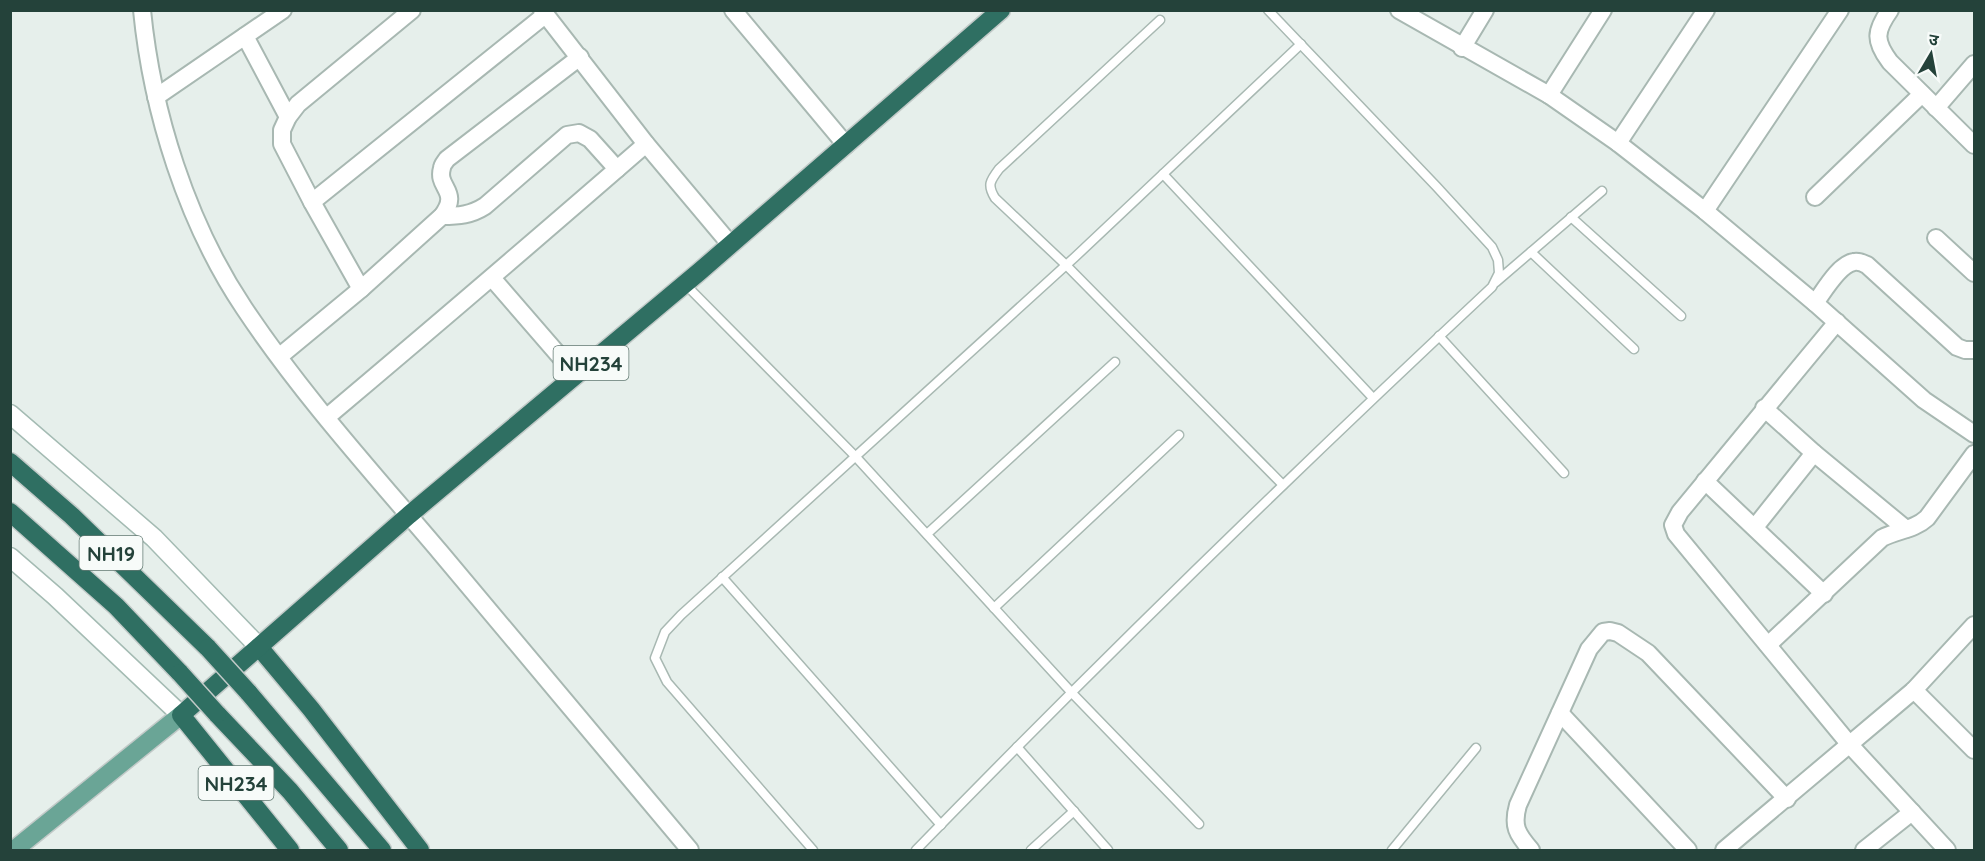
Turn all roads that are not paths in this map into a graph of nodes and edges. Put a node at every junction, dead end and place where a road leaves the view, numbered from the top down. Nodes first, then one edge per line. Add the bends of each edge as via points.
1 (142, 10) edge
2 (283, 10) edge
3 (412, 10) edge
4 (733, 10) edge
5 (1001, 10) edge
6 (1268, 10) edge
7 (1399, 10) edge
8 (1485, 10) edge
9 (1603, 10) edge
10 (1706, 10) edge
11 (1840, 10) edge
12 (1890, 10) edge
13 (544, 13) edge
14 (1160, 20) dead end
15 (245, 36) junction
16 (1301, 44) junction
17 (1462, 48) junction
18 (580, 57) junction
19 (1974, 64) edge
20 (1922, 94) junction
21 (1548, 95) junction
22 (156, 97) junction
23 (1936, 108) junction
24 (288, 117) junction
25 (1618, 143) junction
26 (646, 144) junction
27 (846, 145) junction
28 (1974, 145) edge
29 (617, 170) junction
30 (1163, 174) junction
31 (1602, 191) dead end
32 (1815, 196) dead end
33 (312, 202) junction
34 (1705, 211) junction
35 (442, 216) junction
36 (1571, 217) junction
37 (1936, 238) dead end
38 (730, 244) junction
39 (1531, 252) junction
40 (1066, 265) junction
41 (1974, 273) edge
42 (492, 279) junction
43 (684, 284) junction
44 (1491, 287) junction
45 (361, 289) junction
46 (1815, 303) junction
47 (1681, 316) dead end
48 (1836, 322) junction
49 (1439, 336) junction
50 (1634, 349) dead end
51 (1974, 350) edge
52 (280, 356) junction
53 (1114, 362) dead end
54 (576, 375) junction
55 (1373, 398) junction
56 (1764, 408) junction
57 (10, 414) edge
58 (327, 417) junction
59 (1974, 434) edge
60 (1179, 435) dead end
61 (1814, 453) junction
62 (1974, 454) edge
63 (855, 456) junction
64 (10, 462) edge
65 (1564, 473) dead end
66 (1705, 481) junction
67 (1283, 485) junction
68 (10, 512) edge
69 (409, 515) junction
70 (1755, 527) junction
71 (1906, 530) junction
72 (927, 534) junction
73 (10, 557) edge
74 (722, 577) junction
75 (1824, 594) junction
76 (994, 608) junction
77 (1973, 629) edge
78 (1768, 645) junction
79 (259, 647) junction
80 (1914, 690) junction
81 (1072, 693) junction
82 (1560, 713) junction
83 (181, 715) junction
84 (1850, 745) junction
85 (1017, 747) junction
86 (1476, 748) dead end
87 (1974, 750) edge
88 (1787, 799) junction
89 (1074, 811) junction
90 (1911, 812) junction
91 (1199, 824) dead end
92 (942, 825) junction
93 (15, 850) edge
94 (290, 850) edge
95 (339, 850) edge
96 (382, 850) edge
97 (420, 850) edge
98 (690, 850) edge
99 (813, 850) edge
100 (916, 850) edge
101 (1031, 850) edge
102 (1108, 850) edge
103 (1392, 850) edge
104 (1531, 850) edge
105 (1688, 850) edge
106 (1724, 850) edge
107 (1864, 850) edge
108 (1947, 850) edge

1 - 22 street
2 - 15 street
3 - 24 street via 298,104
4 - 27 street
5 - 27 highway, NH234
6 - 16 lane
7 - 17 street
8 - 17 street
9 - 21 street
10 - 25 street
11 - 34 street
12 - 20 street via 1877,37 1881,50
13 - 18 street
13 - 33 street
14 - 40 lane via 991,179 990,190 995,198
15 - 22 street
15 - 24 street
16 - 30 lane
16 - 44 lane via 1492,247 1499,273
17 - 21 street
18 - 26 street
18 - 35 street via 447,159 442,179 450,199
19 - 23 street
20 - 23 street
20 - 32 street
21 - 25 street
22 - 52 street via 176,167 208,244 243,307
23 - 28 street
24 - 33 street via 282,130 282,144
25 - 34 street
26 - 29 street
26 - 38 street
27 - 38 highway, NH234
29 - 35 street via 590,139 579,133 567,135 485,206 460,216
29 - 42 street
30 - 40 lane
30 - 55 lane
31 - 36 lane
33 - 45 street
34 - 46 street
35 - 45 street
36 - 39 lane
36 - 47 lane
37 - 41 street
38 - 43 highway, NH234
39 - 44 lane
39 - 50 lane
40 - 63 lane
40 - 67 lane
42 - 54 street
42 - 58 street
43 - 54 highway, NH234
43 - 63 lane
44 - 49 lane
45 - 52 street
46 - 48 street
46 - 51 street via 1840,270 1856,261 1868,265 1957,346 1965,351
48 - 56 street
48 - 59 street via 1924,400
49 - 55 lane
49 - 65 lane
52 - 58 street
53 - 72 lane
54 - 69 highway, NH234
55 - 67 lane
56 - 61 street
56 - 66 street
57 - 79 main road via 154,538
58 - 69 street
60 - 76 lane
61 - 70 street
61 - 71 street
62 - 71 street via 1927,518
63 - 72 lane
63 - 74 lane
64 - 96 highway, NH19, bridge via 72,516 208,648
66 - 70 street
66 - 78 street via 1680,512 1673,525 1676,534
67 - 81 lane
68 - 95 highway, NH19, bridge via 116,606 290,791
69 - 79 highway, NH234
69 - 98 street
70 - 75 street
71 - 75 street via 1882,538
72 - 76 lane
73 - 83 main road
74 - 92 lane
74 - 99 lane via 665,632 655,657 667,682
75 - 78 street
76 - 81 lane
77 - 80 street
78 - 84 street
79 - 83 highway, NH234
79 - 97 highway
80 - 84 street
80 - 87 street
81 - 85 lane
81 - 91 lane
82 - 88 street via 1596,638 1603,632 1618,633 1648,653
82 - 104 street via 1515,816 1520,837
82 - 105 street
83 - 93 main road
83 - 94 highway, NH234
84 - 88 street
84 - 90 street
85 - 89 lane
85 - 92 lane
86 - 103 lane
88 - 106 street
89 - 101 lane
89 - 102 lane
90 - 107 street
90 - 108 street
92 - 100 lane

